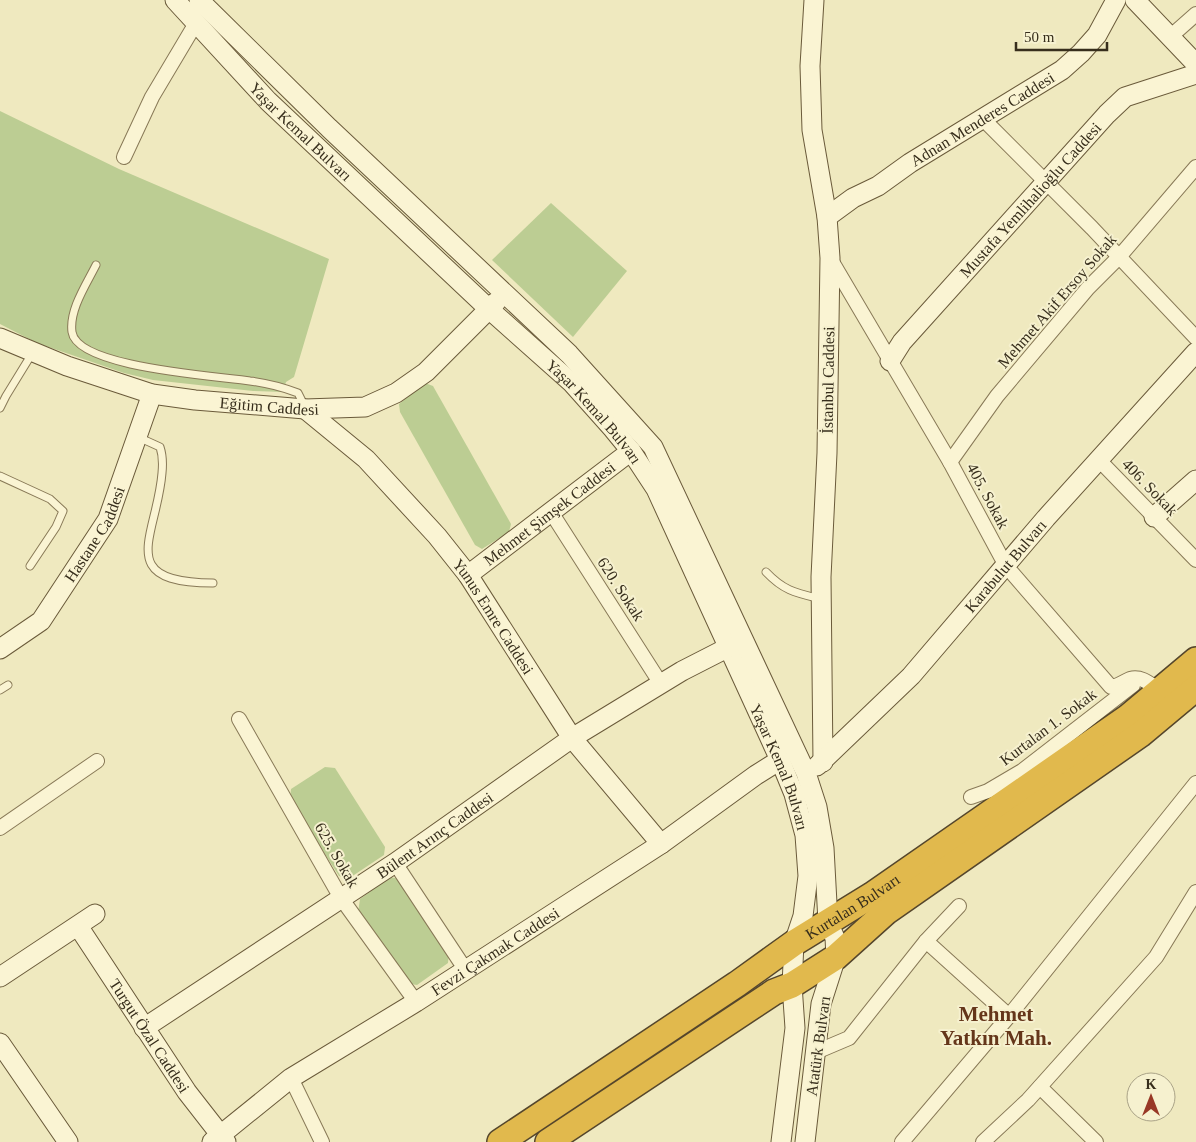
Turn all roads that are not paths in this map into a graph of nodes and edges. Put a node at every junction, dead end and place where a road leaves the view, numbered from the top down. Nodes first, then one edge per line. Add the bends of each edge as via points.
1 (175, 0) edge
2 (199, 0) edge
3 (814, 0) edge
4 (1116, 0) edge
5 (1135, 0) edge
6 (1196, 14) edge
7 (196, 24) junction
8 (1170, 37) junction
9 (1196, 64) edge
10 (1196, 74) edge
11 (984, 119) junction
12 (124, 157) dead end
13 (1196, 167) edge
14 (1045, 181) junction
15 (827, 217) junction
16 (1120, 257) junction
17 (830, 258) junction
18 (96, 265) dead end
19 (505, 292) junction
20 (490, 310) junction
21 (0, 338) edge
22 (1196, 338) edge
23 (33, 352) junction
24 (1196, 352) edge
25 (890, 361) junction
26 (152, 394) junction
27 (0, 408) edge
28 (305, 410) junction
29 (137, 437) junction
30 (631, 451) junction
31 (1100, 460) junction
32 (950, 462) junction
33 (0, 476) edge
34 (1196, 480) edge
35 (551, 512) junction
36 (1154, 517) junction
37 (1196, 560) edge
38 (30, 566) dead end
39 (1006, 566) junction
40 (766, 572) dead end
41 (468, 575) junction
42 (213, 583) dead end
43 (821, 599) junction
44 (727, 648) junction
45 (0, 650) edge
46 (1196, 660) edge
47 (661, 684) junction
48 (1150, 684) junction
49 (8, 685) dead end
50 (1196, 688) edge
51 (0, 690) edge
52 (239, 719) dead end
53 (572, 738) junction
54 (780, 760) junction
55 (97, 761) dead end
56 (823, 762) junction
57 (806, 773) junction
58 (1196, 783) edge
59 (971, 797) dead end
60 (0, 828) edge
61 (660, 844) junction
62 (395, 863) junction
63 (1196, 892) edge
64 (341, 898) junction
65 (960, 906) dead end
66 (96, 914) dead end
67 (828, 922) junction
68 (78, 926) junction
69 (926, 941) junction
70 (794, 943) junction
71 (836, 957) junction
72 (466, 969) junction
73 (0, 977) edge
74 (792, 985) junction
75 (416, 1002) junction
76 (1009, 1016) junction
77 (144, 1028) junction
78 (0, 1043) edge
79 (816, 1052) junction
80 (291, 1078) junction
81 (1040, 1087) junction
82 (220, 1140) edge
83 (555, 1140) edge
84 (68, 1142) edge
85 (322, 1142) edge
86 (500, 1142) edge
87 (781, 1142) edge
88 (805, 1142) edge
89 (902, 1142) edge
90 (983, 1142) edge
91 (1096, 1142) edge

1 - 7 street, Yaşar Kemal Bulvarı
2 - 19 street, Yaşar Kemal Bulvarı via 329,128
3 - 15 street, İstanbul Caddesi via 810,66 812,130
4 - 11 street, Adnan Menderes Caddesi via 1097,35 1062,70
5 - 8 street
6 - 8 street
7 - 12 street via 152,97
7 - 20 street, Yaşar Kemal Bulvarı via 268,101
8 - 9 street
10 - 14 street, Mustafa Yemlihalioğlu Caddesi via 1125,97
11 - 14 street
11 - 15 street, Adnan Menderes Caddesi
13 - 16 street, Mehmet Akif Ersoy Sokak
14 - 16 street
14 - 25 street, Mustafa Yemlihalioğlu Caddesi via 902,342
15 - 17 street, İstanbul Caddesi
16 - 22 street
16 - 32 street, Mehmet Akif Ersoy Sokak via 1088,288 997,396
17 - 25 street, 405. Sokak
17 - 43 street, İstanbul Caddesi
18 - 28 lane via 72,316 72,333 76,342 94,354 170,372 284,387 298,392
19 - 20 street, Eğitim Caddesi
19 - 57 street, Yaşar Kemal Bulvarı via 570,354 652,447
20 - 28 street, Eğitim Caddesi via 426,372 396,392 365,408
20 - 30 street, Yaşar Kemal Bulvarı via 572,383
21 - 23 street, Eğitim Caddesi
23 - 26 street, Eğitim Caddesi
23 - 27 lane
24 - 31 street, Karabulut Bulvarı
25 - 32 street, 405. Sokak
26 - 28 street, Eğitim Caddesi
26 - 29 street, Hastane Caddesi
28 - 41 street, Yunus Emre Caddesi via 366,459
29 - 42 lane via 160,447 163,456 161,485 148,540 148,559 154,568 169,578
29 - 45 street, Hastane Caddesi via 108,519 51,608 41,621
30 - 35 street, Mehmet Şimşek Caddesi
30 - 44 street, Yaşar Kemal Bulvarı via 656,490
31 - 36 street, 406. Sokak
31 - 39 street, Karabulut Bulvarı
32 - 39 street, 405. Sokak
33 - 38 lane via 50,499 63,511
34 - 36 street
35 - 41 street, Mehmet Şimşek Caddesi
35 - 47 street, 620. Sokak
36 - 37 street, 406. Sokak
39 - 48 street, 405. Sokak via 1112,687 1130,679
39 - 56 street, Karabulut Bulvarı via 911,676
40 - 43 lane via 776,583 792,592
41 - 53 street, Yunus Emre Caddesi
43 - 56 street, İstanbul Caddesi
44 - 47 street, Bülent Arınç Caddesi
44 - 54 street, Yaşar Kemal Bulvarı
46 - 48 highway, Kurtalan Bulvarı
47 - 53 street, Bülent Arınç Caddesi
48 - 59 street, Kurtalan 1. Sokak via 1022,771
48 - 67 highway, Kurtalan Bulvarı via 1128,717
49 - 51 lane
50 - 71 highway, Kurtalan Bulvarı via 1141,734 886,912
52 - 64 street, 625. Sokak
53 - 61 street, Yunus Emre Caddesi
53 - 62 street, Bülent Arınç Caddesi
54 - 61 street, Fevzi Çakmak Caddesi
54 - 70 street, Yaşar Kemal Bulvarı via 794,794 805,835 808,876 803,916
55 - 60 street
56 - 57 street, Karabulut Bulvarı
57 - 67 street, Yaşar Kemal Bulvarı via 817,807 824,848
58 - 76 street
61 - 72 street, Fevzi Çakmak Caddesi
62 - 64 street, Bülent Arınç Caddesi
62 - 72 street
63 - 81 street via 1156,957
64 - 75 street, 625. Sokak
64 - 77 street, Bülent Arınç Caddesi
65 - 69 street
66 - 68 street
67 - 70 highway, Kurtalan Bulvarı
67 - 71 street, Atatürk Bulvarı via 835,938
68 - 73 street
68 - 77 street, Turgut Özal Caddesi
69 - 76 street
69 - 79 street via 849,1038
70 - 74 street, Atatürk Bulvarı
70 - 86 highway, Kurtalan Bulvarı
71 - 74 highway, Kurtalan Bulvarı
71 - 79 street, Atatürk Bulvarı via 821,1004
72 - 75 street, Fevzi Çakmak Caddesi
74 - 83 highway, Kurtalan Bulvarı via 774,992
74 - 87 street, Atatürk Bulvarı via 795,1028
75 - 80 street, Fevzi Çakmak Caddesi
76 - 89 street
77 - 82 street, Turgut Özal Caddesi
78 - 84 street
79 - 88 street, Atatürk Bulvarı
80 - 82 street, Fevzi Çakmak Caddesi
80 - 85 street
81 - 90 street
81 - 91 street

